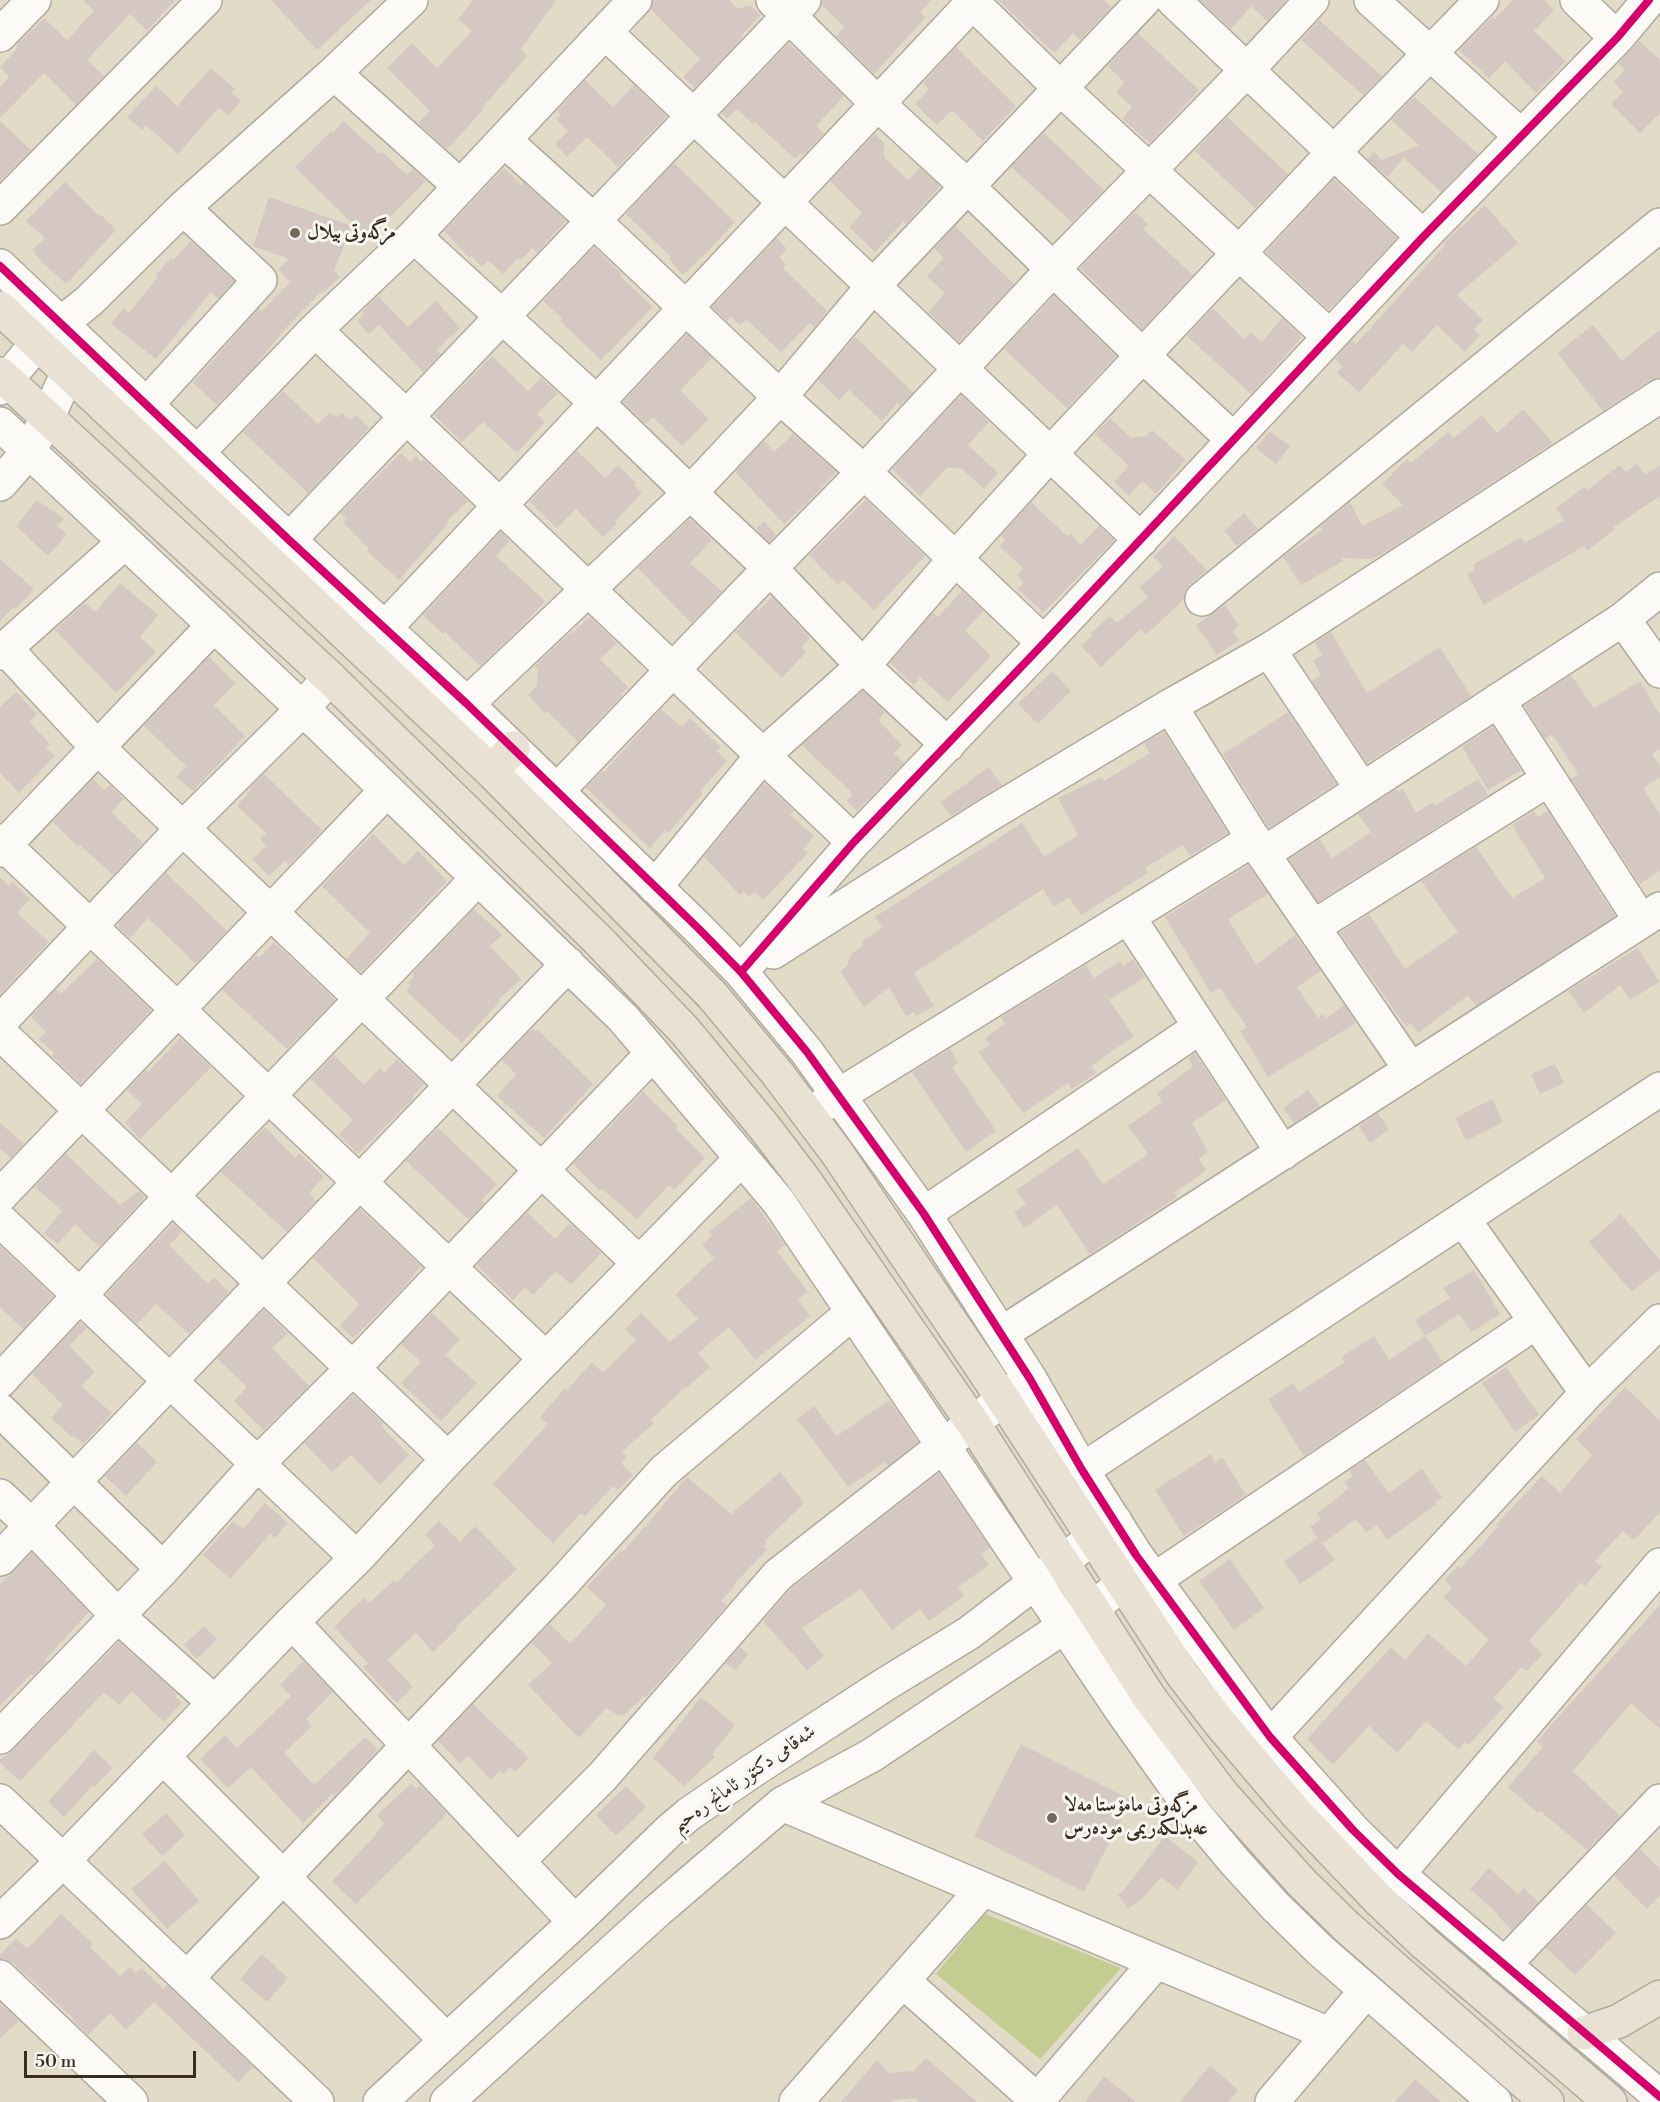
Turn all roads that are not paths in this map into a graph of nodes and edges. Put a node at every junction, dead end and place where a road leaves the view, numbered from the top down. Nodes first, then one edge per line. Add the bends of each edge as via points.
1 (34, 0) edge
2 (205, 0) edge
3 (411, 0) edge
4 (635, 0) edge
5 (1144, 0) edge
6 (1173, 0) edge
7 (1312, 0) edge
8 (1371, 0) edge
9 (1482, 0) edge
10 (1577, 0) edge
11 (1649, 0) edge
12 (973, 1) edge
13 (789, 5) edge
14 (605, 32) junction
15 (0, 35) edge
16 (1617, 38) junction
17 (1430, 53) junction
18 (1246, 71) junction
19 (334, 74) junction
20 (1060, 88) junction
21 (878, 104) junction
22 (693, 117) junction
23 (1521, 136) junction
24 (504, 140) junction
25 (1334, 152) junction
26 (1150, 171) junction
27 (460, 186) junction
28 (968, 187) junction
29 (784, 204) junction
30 (0, 208) edge
31 (183, 208) junction
32 (594, 220) junction
33 (1660, 225) edge
34 (414, 236) junction
35 (1423, 237) junction
36 (1239, 254) junction
37 (0, 266) edge
38 (1053, 269) junction
39 (873, 286) junction
40 (0, 308) edge
41 (687, 308) junction
42 (503, 316) junction
43 (315, 330) junction
44 (60, 335) junction
45 (1329, 336) junction
46 (1143, 356) junction
47 (961, 369) junction
48 (68, 372) junction
49 (2, 381) edge
50 (1660, 396) edge
51 (780, 397) junction
52 (597, 403) junction
53 (147, 404) junction
54 (407, 416) junction
55 (48, 417) junction
56 (0, 424) edge
57 (1234, 440) junction
58 (29, 450) junction
59 (198, 452) junction
60 (1049, 455) junction
61 (864, 472) junction
62 (0, 484) edge
63 (690, 493) junction
64 (500, 506) junction
65 (290, 540) junction
66 (1141, 540) junction
67 (125, 542) junction
68 (956, 558) junction
69 (770, 568) junction
70 (1660, 589) edge
71 (589, 590) junction
72 (1202, 599) dead end
73 (1623, 619) junction
74 (214, 625) junction
75 (385, 628) junction
76 (1044, 643) junction
77 (2, 650) edge
78 (1269, 650) junction
79 (863, 666) junction
80 (673, 670) junction
81 (1660, 671) edge
82 (329, 677) junction
83 (1498, 700) junction
84 (467, 704) junction
85 (1170, 706) junction
86 (303, 709) junction
87 (948, 745) junction
88 (97, 747) junction
89 (762, 756) junction
90 (502, 760) junction
91 (1549, 779) junction
92 (1362, 789) junction
93 (387, 790) junction
94 (556, 791) junction
95 (182, 829) junction
96 (854, 842) junction
97 (2, 845) edge
98 (1258, 847) junction
99 (478, 878) junction
100 (655, 887) junction
101 (270, 913) junction
102 (1651, 915) edge
103 (1129, 918) junction
104 (89, 925) junction
105 (1313, 927) junction
106 (568, 964) junction
107 (741, 972) junction
108 (362, 1000) junction
109 (178, 1010) junction
110 (0, 1022) edge
111 (1200, 1027) junction
112 (0, 1033) edge
113 (652, 1053) junction
114 (1411, 1070) junction
115 (452, 1085) junction
116 (1660, 1089) edge
117 (838, 1094) junction
118 (269, 1096) junction
119 (82, 1110) junction
120 (808, 1114) junction
121 (1283, 1153) junction
122 (742, 1158) junction
123 (541, 1170) junction
124 (360, 1182) junction
125 (0, 1196) edge
126 (172, 1196) junction
127 (924, 1214) junction
128 (1463, 1219) junction
129 (0, 1220) edge
130 (639, 1263) junction
131 (449, 1267) junction
132 (264, 1283) junction
133 (80, 1295) junction
134 (852, 1313) junction
135 (1660, 1321) edge
136 (1536, 1322) junction
137 (1001, 1334) junction
138 (546, 1359) junction
139 (353, 1368) junction
140 (1030, 1379) junction
141 (0, 1381) edge
142 (170, 1381) junction
143 (1587, 1393) junction
144 (1003, 1399) junction
145 (0, 1410) edge
146 (973, 1423) junction
147 (944, 1445) junction
148 (448, 1459) junction
149 (258, 1463) junction
150 (1082, 1470) junction
151 (73, 1482) junction
152 (0, 1496) edge
153 (32, 1526) junction
154 (1104, 1529) junction
155 (357, 1558) junction
156 (0, 1559) edge
157 (1062, 1562) junction
158 (1660, 1565) edge
159 (163, 1569) junction
160 (1141, 1577) junction
161 (1036, 1583) junction
162 (1092, 1608) junction
163 (118, 1616) junction
164 (292, 1622) junction
165 (1064, 1627) junction
166 (215, 1703) junction
167 (0, 1737) edge
168 (1270, 1737) junction
169 (409, 1745) junction
170 (163, 1757) junction
171 (0, 1801) edge
172 (1660, 1801) edge
173 (782, 1804) junction
174 (63, 1861) junction
175 (518, 1861) junction
176 (1398, 1874) junction
177 (283, 1877) junction
178 (983, 1889) junction
179 (0, 1922) edge
180 (575, 1922) junction
181 (1156, 1962) junction
182 (1503, 1965) junction
183 (0, 1977) edge
184 (187, 1978) junction
185 (903, 1981) junction
186 (1366, 1991) junction
187 (1660, 1997) edge
188 (1584, 2033) junction
189 (1329, 2034) junction
190 (446, 2040) junction
191 (1660, 2097) edge
192 (1037, 2101) edge
193 (131, 2102) edge
194 (317, 2102) edge
195 (380, 2102) edge
196 (447, 2102) edge
197 (796, 2102) edge
198 (1272, 2102) edge
199 (1495, 2102) edge
200 (1547, 2102) edge
201 (1610, 2102) edge

1 - 15 street
2 - 30 street
3 - 19 street
4 - 14 street
5 - 20 street
6 - 18 street
7 - 18 street
8 - 17 street
9 - 17 street
10 - 16 street
11 - 16 street
12 - 20 street
12 - 21 street
13 - 21 street
13 - 22 street
14 - 22 street
14 - 24 street
16 - 23 street
17 - 23 street
17 - 25 street
18 - 25 street
18 - 26 street
19 - 27 street
19 - 31 street
20 - 26 street
20 - 28 street
21 - 28 street
21 - 29 street
22 - 29 street
22 - 32 street
23 - 35 street
24 - 27 street
24 - 32 street
25 - 35 street
25 - 36 street
26 - 36 street
26 - 38 street
27 - 34 street
28 - 38 street
28 - 39 street
29 - 39 street
29 - 41 street
31 - 44 street
31 - 53 street via 260,280
32 - 41 street
32 - 42 street
33 - 72 street
34 - 42 street
34 - 43 street
35 - 45 street
36 - 45 street
36 - 46 street
37 - 44 street
38 - 46 street
38 - 47 street
39 - 47 street
39 - 51 street
40 - 44 main road
41 - 51 street
41 - 52 street
42 - 52 street
42 - 54 street
43 - 54 street
43 - 59 street
44 - 48 main road
44 - 49 street
44 - 53 street
45 - 57 street
46 - 57 street
46 - 60 street
47 - 60 street
47 - 61 street
48 - 55 street
48 - 90 main road
49 - 55 main road
50 - 78 street
51 - 61 street
51 - 63 street
52 - 63 street
52 - 64 street
53 - 59 street
54 - 64 street
54 - 65 street
55 - 58 street
55 - 82 main road
56 - 58 street
57 - 66 street
58 - 62 street
58 - 67 street
59 - 65 street
60 - 66 street
60 - 68 street
61 - 68 street
61 - 69 street
63 - 69 street
63 - 71 street
64 - 71 street
64 - 75 street
65 - 75 street
66 - 76 street
67 - 74 street
67 - 77 street
68 - 76 street
68 - 79 street
69 - 79 street
69 - 80 street
70 - 73 street
71 - 80 street
71 - 84 street
73 - 81 street
73 - 83 street
74 - 86 street
74 - 88 street
75 - 84 street
76 - 87 street
77 - 88 street
78 - 85 street
78 - 92 street
79 - 87 street
79 - 89 street
80 - 89 street
80 - 94 street
82 - 86 street
82 - 146 main road via 598,940 726,1078 796,1169
83 - 91 street
83 - 92 street
84 - 90 street
85 - 98 street
85 - 107 street via 985,817
86 - 93 street
86 - 95 street
87 - 96 street
88 - 95 street
88 - 97 street
89 - 96 street
89 - 100 street
90 - 94 street
90 - 120 main road via 712,995
91 - 102 street
91 - 105 street
92 - 98 street
93 - 99 street
93 - 101 street
94 - 100 street
95 - 101 street
95 - 104 street
96 - 107 street
97 - 104 street
98 - 103 street
98 - 105 street
99 - 106 street
99 - 108 street
100 - 107 street
101 - 108 street
101 - 109 street
102 - 114 street
103 - 111 street
103 - 117 street
104 - 109 street
104 - 110 street
105 - 114 street
106 - 113 street
106 - 115 street
107 - 117 street
108 - 115 street
108 - 118 street
109 - 118 street
109 - 119 street
111 - 121 street
111 - 127 street
112 - 119 street
113 - 122 street
113 - 123 street
114 - 121 street
115 - 123 street
115 - 124 street
116 - 128 street
117 - 120 street
117 - 127 street
118 - 124 street
118 - 126 street
119 - 125 street
119 - 126 street
120 - 144 main road
121 - 137 street
122 - 130 street
122 - 134 street via 778,1201
123 - 130 street
123 - 131 street
124 - 131 street
124 - 132 street
126 - 132 street
126 - 133 street
127 - 137 street
128 - 136 street
128 - 150 street
129 - 133 street
130 - 138 street
131 - 138 street
131 - 139 street
132 - 139 street
132 - 142 street
133 - 141 street
133 - 142 street
134 - 147 street
134 - 169 street via 664,1471
135 - 143 street
136 - 143 street
136 - 160 street
137 - 140 street
138 - 148 street
139 - 148 street
139 - 149 street
140 - 144 street
140 - 150 street
142 - 149 street
142 - 151 street
143 - 168 street
144 - 146 street
144 - 154 main road
145 - 151 street
146 - 147 street
146 - 157 main road
147 - 161 street
147 - 175 street via 778,1575 603,1776
148 - 155 street
149 - 155 street
149 - 159 street
150 - 154 street
151 - 153 street
151 - 159 street
152 - 153 street
153 - 156 street
153 - 163 street
154 - 157 street, شەقامی دکتۆر ئامانج رەحیم
154 - 160 main road
155 - 164 street
157 - 161 street, شەقامی دکتۆر ئامانج رەحیم
157 - 162 main road
158 - 176 street
159 - 163 street
160 - 162 street
160 - 168 street
160 - 201 main road via 1182,1674 1297,1814 1424,1943
161 - 165 street
161 - 180 street, شەقامی دکتۆر ئامانج رەحیم via 969,1633 689,1814
162 - 165 street
162 - 200 main road via 1149,1697 1262,1840 1347,1927
163 - 166 street
163 - 167 street
164 - 166 street
164 - 169 street
165 - 173 street via 872,1755
165 - 186 street via 1158,1765 1221,1846 1276,1907
166 - 170 street
168 - 176 street
169 - 175 street
169 - 177 street
170 - 174 street
170 - 177 street
171 - 174 street
172 - 182 street
173 - 178 street
173 - 196 street via 657,1911
174 - 179 street
174 - 184 street
175 - 180 street
176 - 182 street
177 - 184 street
177 - 190 street
178 - 181 street
178 - 185 street
180 - 190 street, شەقامی دکتۆر ئامانج رەحیم
181 - 189 street
181 - 192 street
182 - 188 street
183 - 193 street
184 - 194 street
185 - 192 street
185 - 197 street
186 - 189 street
186 - 199 street
187 - 188 main road via 1619,2021
188 - 191 street
189 - 198 street
190 - 195 street, شەقامی دکتۆر ئامانج رەحیم

